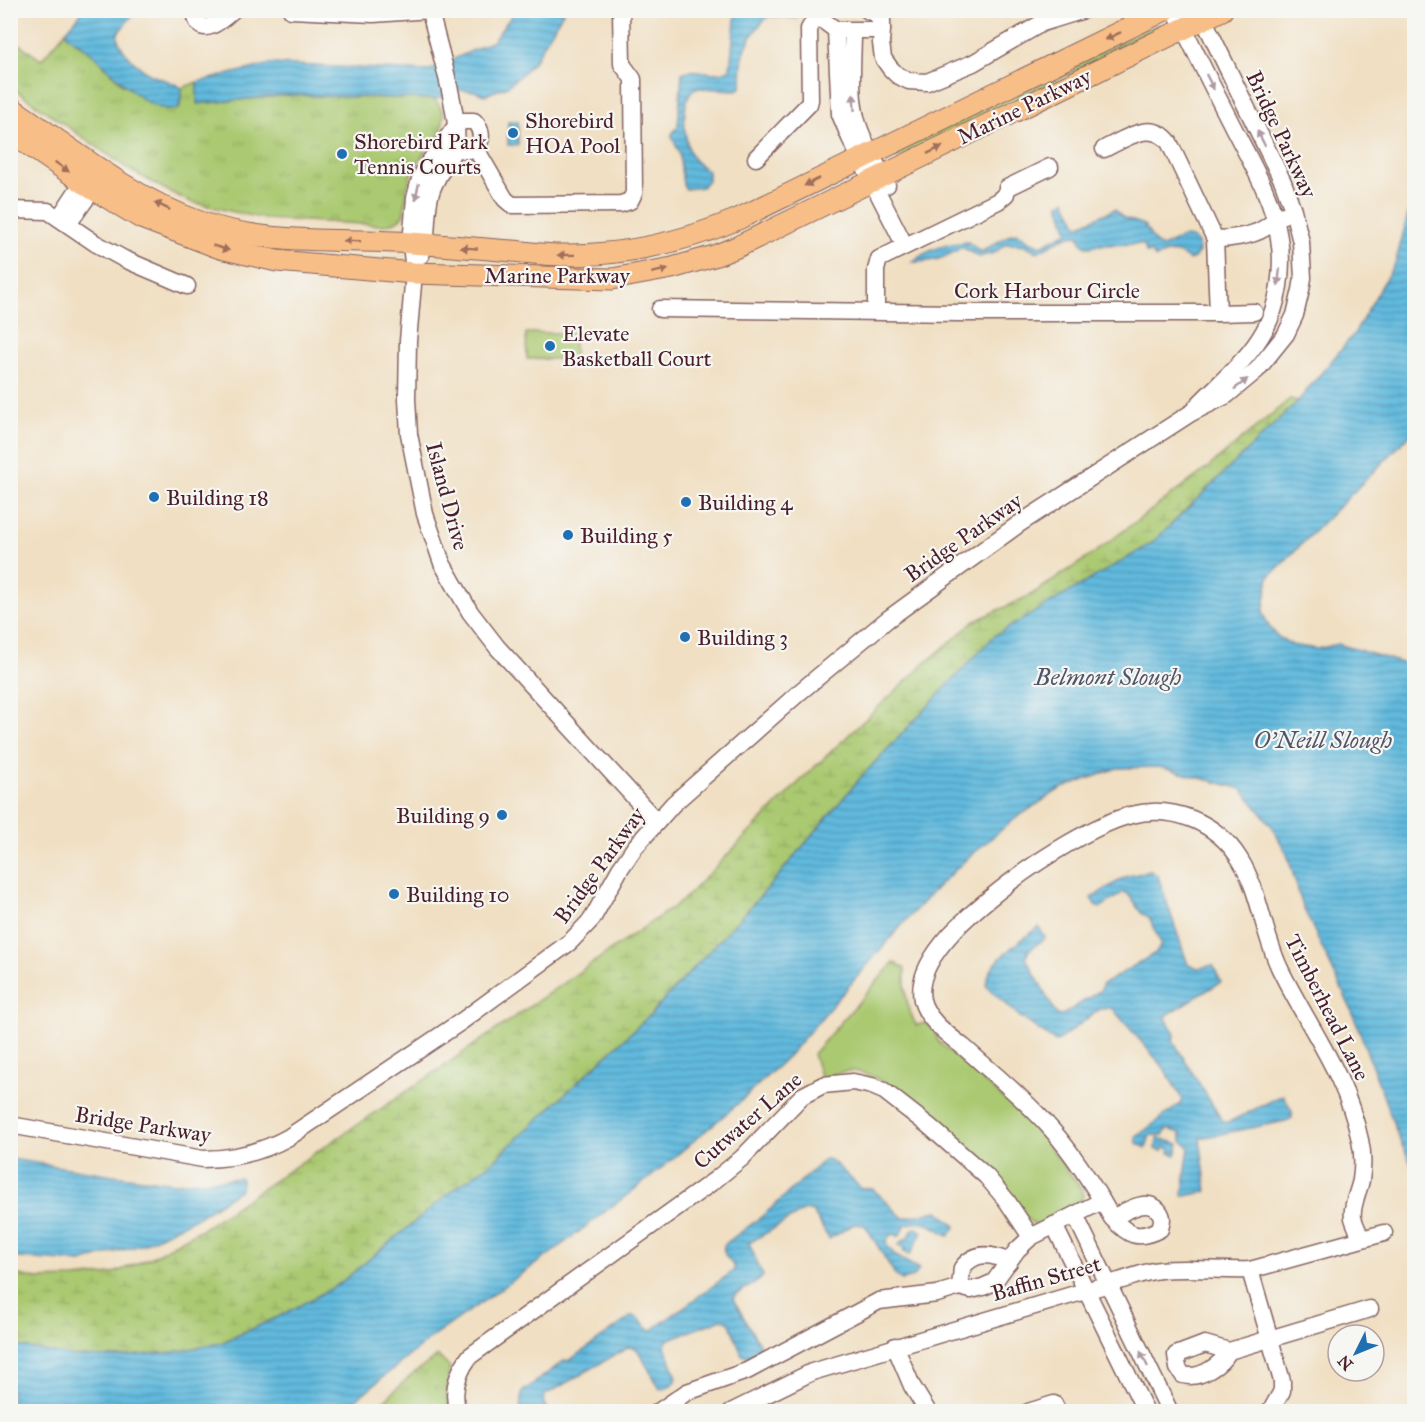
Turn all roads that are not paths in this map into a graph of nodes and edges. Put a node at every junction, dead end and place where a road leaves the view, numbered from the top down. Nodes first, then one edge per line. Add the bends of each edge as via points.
1 (195, 10) edge
2 (233, 10) edge
3 (291, 10) edge
4 (621, 10) edge
5 (867, 10) edge
6 (1084, 10) edge
7 (1166, 10) edge
8 (430, 11) edge
9 (819, 13) edge
10 (1208, 14) edge
11 (1179, 20) edge
12 (882, 30) junction
13 (845, 31) junction
14 (10, 107) edge
15 (456, 126) junction
16 (10, 132) edge
17 (448, 146) junction
18 (476, 147) junction
19 (1104, 149) dead end
20 (866, 155) junction
21 (756, 158) dead end
22 (1050, 167) dead end
23 (877, 178) junction
24 (88, 185) junction
25 (10, 210) edge
26 (1293, 210) junction
27 (1274, 219) junction
28 (63, 221) junction
29 (1215, 239) junction
30 (418, 244) junction
31 (910, 244) junction
32 (414, 273) junction
33 (187, 286) dead end
34 (660, 309) dead end
35 (876, 311) junction
36 (1254, 312) dead end
37 (1218, 313) junction
38 (1191, 413) junction
39 (657, 822) junction
40 (10, 1125) edge
41 (1102, 1201) junction
42 (1075, 1215) junction
43 (1112, 1218) dead end
44 (1054, 1225) junction
45 (1384, 1233) dead end
46 (1031, 1237) junction
47 (1361, 1239) junction
48 (1009, 1262) junction
49 (1250, 1270) junction
50 (1107, 1284) junction
51 (960, 1287) junction
52 (1086, 1290) junction
53 (1370, 1309) dead end
54 (1270, 1338) junction
55 (895, 1346) junction
56 (1230, 1351) dead end
57 (458, 1412) edge
58 (658, 1412) edge
59 (731, 1412) edge
60 (928, 1412) edge
61 (1028, 1412) edge
62 (1058, 1412) edge
63 (1146, 1412) edge
64 (1170, 1412) edge
65 (1270, 1412) edge

1 - 2 street via 200,24 211,27
3 - 8 street via 373,14
4 - 18 street via 622,64 633,79 634,194 630,201 512,205
5 - 12 street via 882,17
6 - 12 street via 1042,23 973,63 927,82 909,81 890,68 883,58
7 -> 20 main road, Marine Parkway
8 - 15 street
9 - 13 street
9 - 21 street via 809,29 810,100
10 - 11 main road, Marine Parkway
26 -> 10 street, Bridge Parkway
23 -> 11 main road, Marine Parkway
11 -> 27 street, Bridge Parkway via 1256,171
12 - 13 street
13 - 20 street via 854,105
30 -> 14 main road, Marine Parkway via 275,237 202,223 151,201
15 - 17 street
15 - 18 street via 462,121 474,121 482,134
16 -> 24 main road, Marine Parkway
17 - 18 street via 461,150
17 - 30 street, Island Drive
19 - 29 street via 1143,131 1164,136
20 - 23 street
20 -> 30 main road, Marine Parkway via 738,219 665,244 562,255
22 - 31 street via 1007,188 998,201
23 - 31 street
32 -> 23 main road, Marine Parkway via 580,279 651,273 737,247
24 - 28 street
24 -> 32 main road, Marine Parkway via 141,218 228,250 277,261
25 - 28 street via 48,211
26 - 27 street
38 -> 26 street, Bridge Parkway via 1245,381 1286,334 1295,315 1303,278 1301,242
27 - 29 street via 1263,229
27 -> 38 street, Bridge Parkway via 1279,237 1280,276 1276,303 1265,330 1253,349
28 - 33 street via 124,259
29 - 37 street
30 - 32 street, Island Drive
31 - 35 street via 877,263
32 - 39 street, Island Drive via 408,341 409,434 425,514 442,563 470,612 497,647
34 - 35 street, Cork Harbour Circle
35 - 37 street, Cork Harbour Circle
36 - 37 street, Cork Harbour Circle
38 - 39 street, Bridge Parkway via 1017,526 888,619 688,790
39 - 40 street, Bridge Parkway via 625,861 592,919 570,942 440,1037 283,1141 247,1154 203,1159
41 - 42 street
41 - 43 street, Timberhead Lane
41 - 47 street, Timberhead Lane via 1044,1121 932,1019 922,999 922,977 967,916 1028,869 1129,815 1163,811 1187,817 1216,833 1233,849 1245,870 1281,972 1325,1048 1355,1118 1362,1154 1361,1180 1352,1216
42 - 44 street
42 - 50 street
44 - 46 street
44 - 52 street
45 - 47 street, Baffin Street
46 - 48 street
46 - 57 street, Cutwater Lane via 986,1176 884,1091 853,1082 823,1085 802,1096 715,1180 470,1356 456,1381
47 - 49 street, Baffin Street
48 - 51 street via 994,1282 971,1290
48 - 51 street via 991,1254 975,1257 962,1268
49 - 50 street, Baffin Street via 1157,1270
49 - 54 street
50 - 52 street, Baffin Street
64 -> 50 street
51 - 58 street via 879,1301 747,1371 687,1392
52 - 55 street, Baffin Street
52 - 63 street
53 - 54 street
54 - 56 street
54 - 65 street via 1282,1381 1282,1390
55 - 59 street, Baffin Street via 812,1372
55 - 60 street
61 - 62 street via 1054,1404

